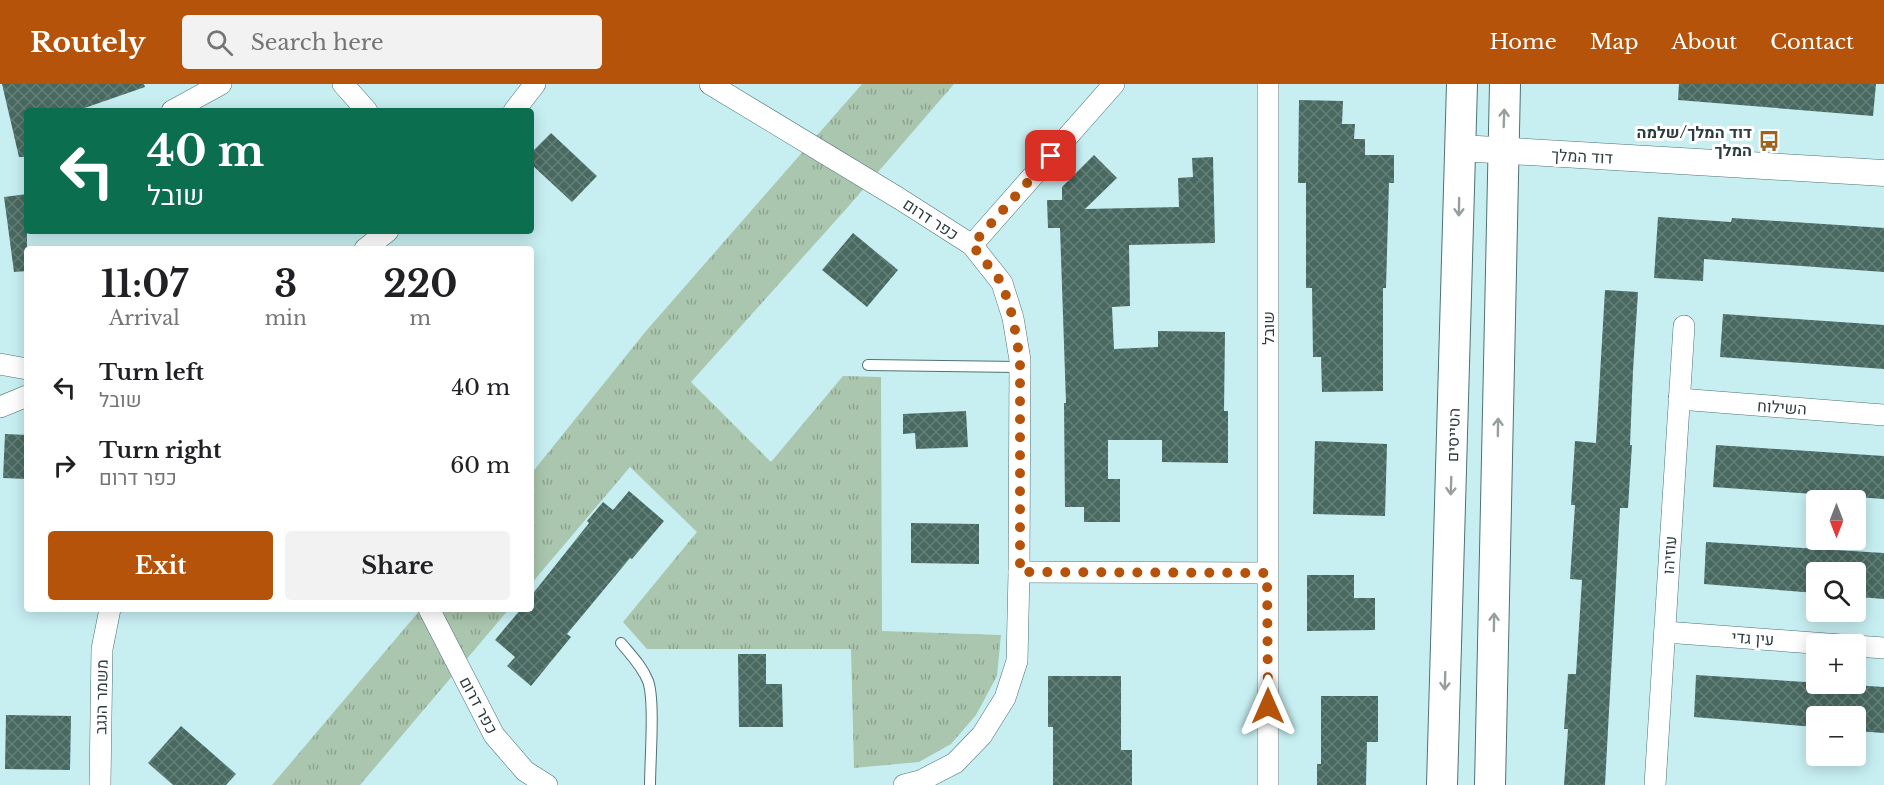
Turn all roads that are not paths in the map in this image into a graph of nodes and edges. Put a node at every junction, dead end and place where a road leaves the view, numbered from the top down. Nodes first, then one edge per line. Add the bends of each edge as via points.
1 (221, 84) edge
2 (343, 84) edge
3 (535, 84) edge
4 (1114, 84) edge
5 (1268, 84) edge
6 (1462, 84) edge
7 (1505, 84) edge
8 (715, 85) edge
9 (177, 108) edge
10 (364, 108) edge
11 (516, 108) edge
12 (1460, 148) junction
13 (1503, 151) junction
14 (1884, 173) edge
15 (384, 234) edge
16 (972, 245) junction
17 (369, 246) edge
18 (1684, 326) dead end
19 (0, 364) edge
20 (868, 365) dead end
21 (1020, 367) junction
22 (24, 368) edge
23 (24, 397) edge
24 (1679, 399) junction
25 (0, 407) edge
26 (1884, 415) edge
27 (1020, 572) junction
28 (1267, 573) junction
29 (109, 612) edge
30 (431, 612) edge
31 (1665, 632) junction
32 (1806, 642) edge
33 (621, 643) dead end
34 (1866, 647) edge
35 (1884, 648) edge
36 (519, 778) edge
37 (100, 785) edge
38 (547, 785) edge
39 (650, 785) edge
40 (904, 785) edge
41 (1268, 785) edge
42 (1442, 785) edge
43 (1490, 785) edge
44 (1655, 785) edge

1 - 9 street
2 - 10 street
3 - 11 street
4 - 16 street
5 - 28 street, שובל
6 - 12 main road, הטייסים
13 -> 7 main road
8 - 16 street, כפר דרום
12 - 13 street, דוד המלך
12 -> 42 main road, הטייסים
13 - 14 street, דוד המלך
43 -> 13 main road
15 - 17 street
16 - 21 street, כפר דרום via 1002,283 1013,318
18 - 24 street, עוזיהו
19 - 22 street
20 - 21 lane
21 - 27 street, כפר דרום
23 - 25 street
24 - 26 street, השילוח
24 - 31 street, עוזיהו
27 - 28 street
27 - 40 street, כפר דרום via 1017,661 1005,698 982,735 955,764
28 - 41 street, שובל
29 - 37 street, משמר הנגב via 102,649
30 - 36 street, כפר דרום
31 - 32 street, עין גדי
31 - 44 street, עוזיהו
33 - 39 lane via 640,665 649,684
34 - 35 street
36 - 38 street, כפר דרום

